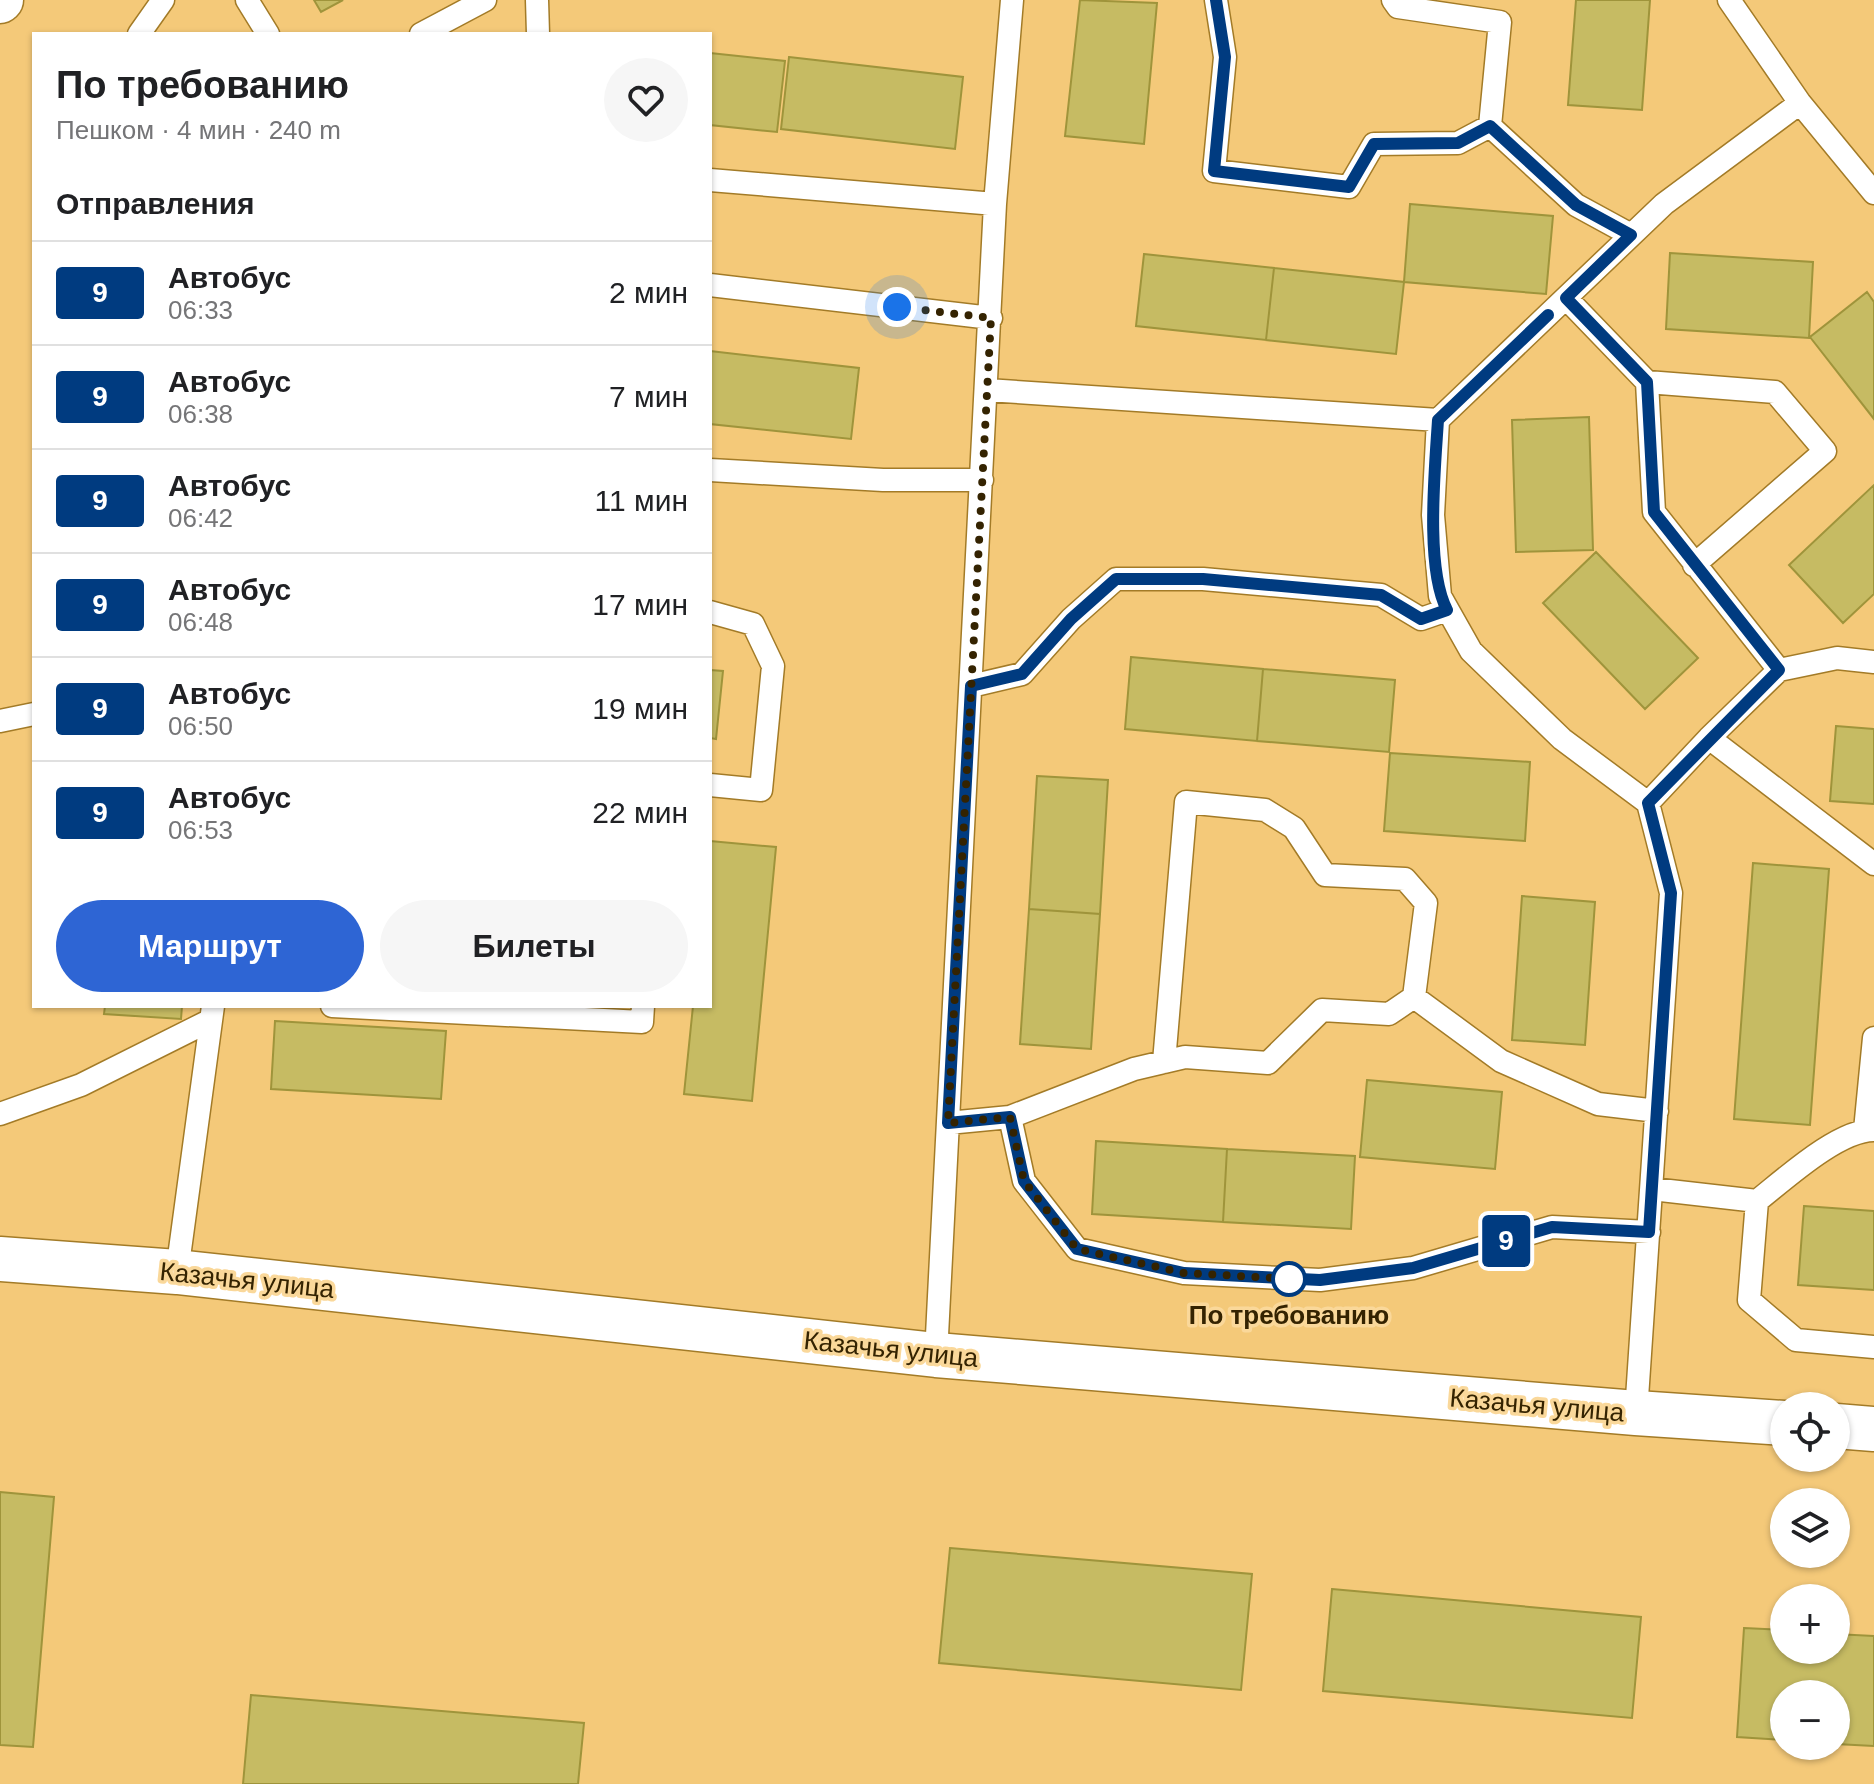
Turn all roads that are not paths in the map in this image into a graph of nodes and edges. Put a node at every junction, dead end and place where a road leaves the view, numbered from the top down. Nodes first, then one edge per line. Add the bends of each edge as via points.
1 (163, 0) edge
2 (247, 0) edge
3 (485, 0) edge
4 (537, 0) edge
5 (1012, 0) edge
6 (1216, 0) edge
7 (1393, 0) edge
8 (1729, 0) edge
9 (140, 32) edge
10 (267, 32) edge
11 (425, 32) edge
12 (538, 32) edge
13 (1800, 103) junction
14 (1490, 126) junction
15 (712, 180) edge
16 (1874, 193) edge
17 (995, 204) junction
18 (1631, 235) junction
19 (712, 285) edge
20 (1566, 298) junction
21 (991, 318) junction
22 (1647, 382) junction
23 (987, 390) junction
24 (1438, 420) junction
25 (712, 470) edge
26 (982, 480) junction
27 (1694, 565) junction
28 (1447, 610) junction
29 (712, 613) edge
30 (1874, 662) edge
31 (1779, 670) junction
32 (971, 686) junction
33 (32, 714) edge
34 (0, 721) edge
35 (1709, 738) junction
36 (712, 785) edge
37 (1648, 803) junction
38 (1874, 864) edge
39 (1414, 997) junction
40 (371, 1008) edge
41 (643, 1008) edge
42 (212, 1013) edge
43 (1874, 1038) edge
44 (1164, 1062) junction
45 (1657, 1111) junction
46 (0, 1114) edge
47 (1010, 1117) junction
48 (948, 1123) junction
49 (1869, 1130) edge
50 (1652, 1189) junction
51 (1757, 1201) junction
52 (1649, 1232) junction
53 (0, 1259) edge
54 (177, 1272) junction
55 (1874, 1347) edge
56 (936, 1355) junction
57 (1636, 1413) junction
58 (1770, 1422) edge
59 (1850, 1427) edge
60 (1874, 1429) edge

1 - 9 lane
2 - 10 lane
3 - 11 lane
4 - 12 lane
5 - 17 lane
6 - 14 lane via 1225,57 1214,171 1349,187 1374,144 1458,143
7 - 14 lane via 1398,7 1500,22
8 - 13 lane
13 - 16 lane
13 - 18 lane via 1664,204
14 - 18 lane via 1576,205
15 - 17 lane
17 - 21 lane
18 - 20 lane
19 - 21 lane
20 - 22 lane
20 - 24 lane
21 - 23 lane
22 - 27 lane via 1654,512
22 - 27 lane via 1775,392 1825,451
23 - 24 lane
23 - 26 lane
24 - 28 lane via 1433,515 1440,596
25 - 26 lane
26 - 32 lane
27 - 31 lane
28 - 32 lane via 1421,619 1381,595 1203,579 1116,579 1022,674
28 - 37 lane via 1471,651 1562,739
29 - 36 lane via 753,624 773,666 761,790
30 - 31 lane via 1837,658
31 - 35 lane
32 - 48 lane
33 - 34 lane
35 - 37 lane
35 - 38 lane
37 - 45 lane via 1671,893
39 - 44 lane via 1389,1014 1322,1010 1268,1063 1185,1057
39 - 44 lane via 1426,903 1405,879 1325,875 1294,828 1265,810 1186,802
39 - 45 lane via 1501,1061 1598,1104
40 - 41 lane via 642,1022
42 - 46 lane via 81,1085
42 - 54 lane
43 - 49 lane
44 - 47 lane
45 - 50 lane
47 - 48 lane
47 - 52 lane via 1024,1181 1077,1249 1184,1273 1320,1280 1413,1268 1552,1227
48 - 56 lane
49 - 51 lane via 1820,1152
50 - 51 lane
50 - 52 lane
51 - 55 lane via 1749,1300 1796,1340
52 - 57 lane
53 - 54 street, Казачья улица
54 - 56 street, Казачья улица
56 - 57 street, Казачья улица
57 - 58 street, Казачья улица
59 - 60 street

